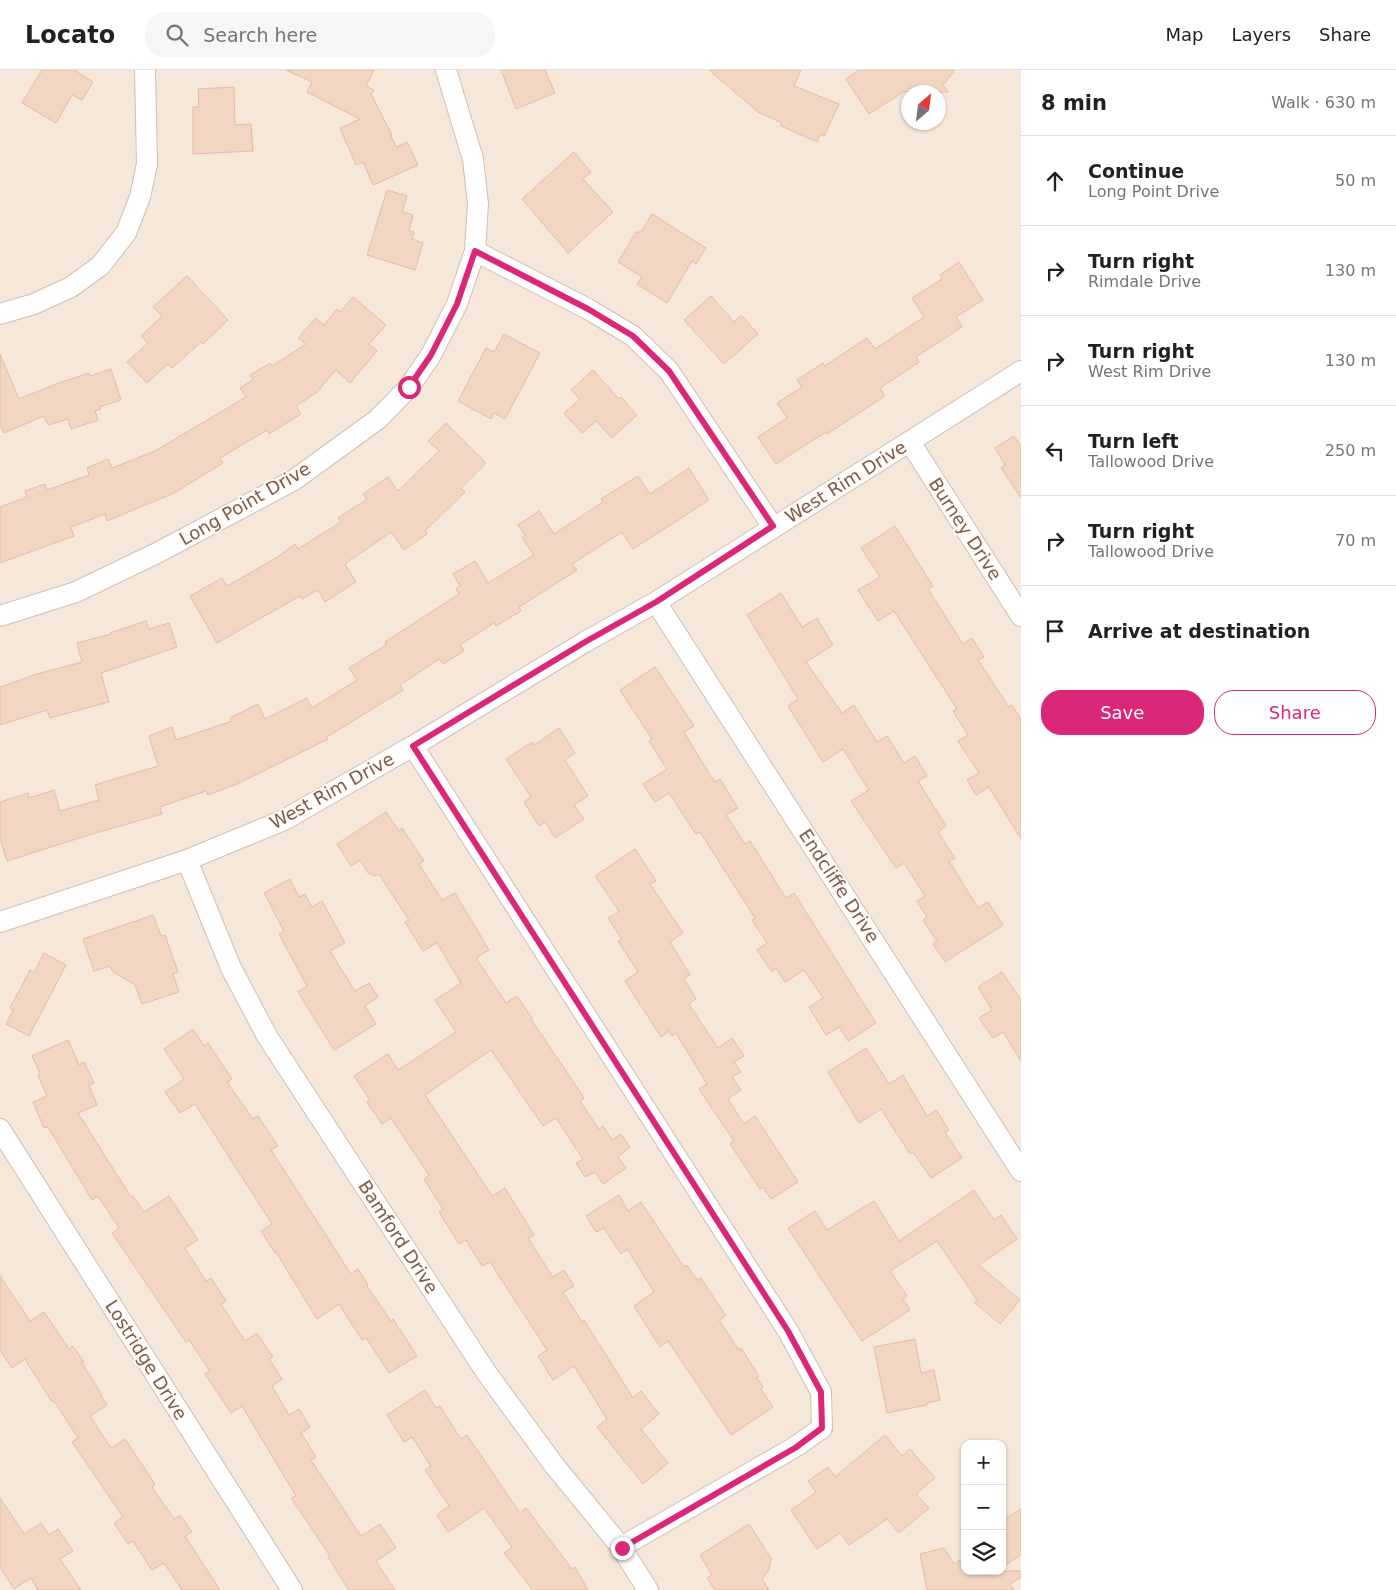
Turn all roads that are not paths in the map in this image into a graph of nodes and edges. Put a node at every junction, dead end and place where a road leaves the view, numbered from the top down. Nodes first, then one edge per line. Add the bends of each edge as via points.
1 (145, 70) edge
2 (446, 70) edge
3 (475, 251) junction
4 (0, 314) edge
5 (1021, 371) edge
6 (910, 442) junction
7 (773, 526) junction
8 (656, 602) junction
9 (0, 616) edge
10 (1021, 616) edge
11 (413, 746) junction
12 (187, 860) junction
13 (0, 922) edge
14 (0, 1129) edge
15 (1021, 1171) edge
16 (622, 1548) junction
17 (292, 1590) edge
18 (648, 1590) edge

1 - 4 street via 147,164 140,197 126,233 100,266 71,288
2 - 3 street, Long Point Drive via 473,159 478,204
3 - 7 street via 633,336 669,371
3 - 9 street, Long Point Drive via 457,304 431,355 409,387 378,419 294,480 159,552 76,592
5 - 6 street, West Rim Drive
6 - 7 street, West Rim Drive
6 - 10 street, Burney Drive
7 - 8 street, West Rim Drive
8 - 11 street, West Rim Drive
8 - 15 street, Endcliffe Drive
11 - 12 street, West Rim Drive via 284,820
11 - 16 street via 788,1331 821,1392 822,1428 795,1448
12 - 13 street, West Rim Drive
12 - 16 street, Bamford Drive via 231,968 267,1036 486,1372 554,1465
14 - 17 street, Lostridge Drive
16 - 18 street, Bamford Drive

